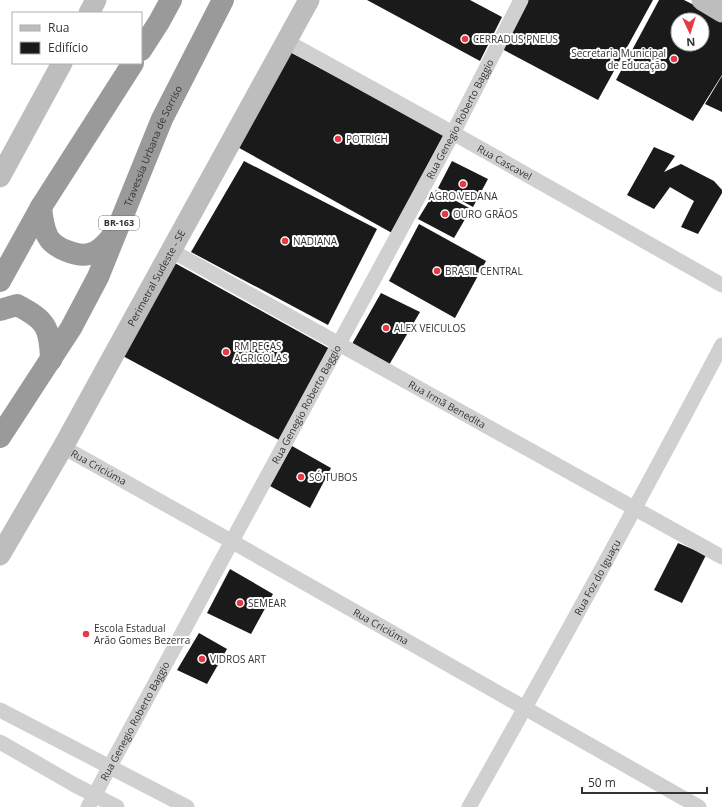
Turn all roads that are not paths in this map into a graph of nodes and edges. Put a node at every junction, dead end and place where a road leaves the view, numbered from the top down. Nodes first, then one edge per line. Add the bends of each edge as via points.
1 (96, 0) edge
2 (171, 0) edge
3 (223, 0) edge
4 (309, 0) edge
5 (521, 0) edge
6 (702, 0) edge
7 (90, 12) edge
8 (722, 12) edge
9 (286, 41) junction
10 (142, 48) edge
11 (61, 64) edge
12 (132, 64) edge
13 (453, 132) junction
14 (0, 178) edge
15 (41, 207) junction
16 (115, 232) junction
17 (172, 251) junction
18 (0, 282) edge
19 (722, 285) edge
20 (0, 310) edge
21 (338, 344) junction
22 (722, 345) edge
23 (51, 360) junction
24 (0, 437) edge
25 (63, 447) junction
26 (635, 509) junction
27 (231, 541) junction
28 (0, 555) edge
29 (722, 557) edge
30 (525, 708) junction
31 (0, 710) edge
32 (0, 742) edge
33 (110, 767) junction
34 (91, 801) edge
35 (117, 807) edge
36 (187, 807) edge
37 (469, 807) edge
38 (699, 807) edge

1 - 7 street
2 - 10 highway
3 - 16 highway, Travessia Urbana de Sorriso / BR-163 via 162,119
4 - 9 street, Perimetral Sudeste - SE
5 - 13 street, Rua Genegio Roberto Baggio
6 - 8 street
9 - 13 street, Rua Cascavel
9 - 17 street, Perimetral Sudeste - SE
11 - 14 street
12 - 15 highway
13 - 19 street, Rua Cascavel
13 - 21 street, Rua Genegio Roberto Baggio
15 - 16 highway via 49,238 58,247 73,254 89,254 103,246
15 - 18 highway
16 - 23 highway, Travessia Urbana de Sorriso / BR-163 via 98,277
17 - 21 street, Rua Irmã Benedita
17 - 25 street, Perimetral Sudeste - SE
20 - 23 highway via 17,305 35,315 47,330
21 - 26 street, Rua Irmã Benedita
21 - 27 street, Rua Genegio Roberto Baggio
22 - 26 street, Rua Foz do Iguaçu
23 - 24 highway, Travessia Urbana de Sorriso / BR-163
25 - 27 street, Rua Criciúma
25 - 28 street, Perimetral Sudeste - SE
26 - 29 street, Rua Irmã Benedita
26 - 30 street, Rua Foz do Iguaçu
27 - 30 street, Rua Criciúma
27 - 33 street, Rua Genegio Roberto Baggio
30 - 37 street, Rua Foz do Iguaçu
30 - 38 street, Rua Criciúma
31 - 33 street
32 - 34 street
33 - 34 street, Rua Genegio Roberto Baggio
33 - 36 street
34 - 35 street

